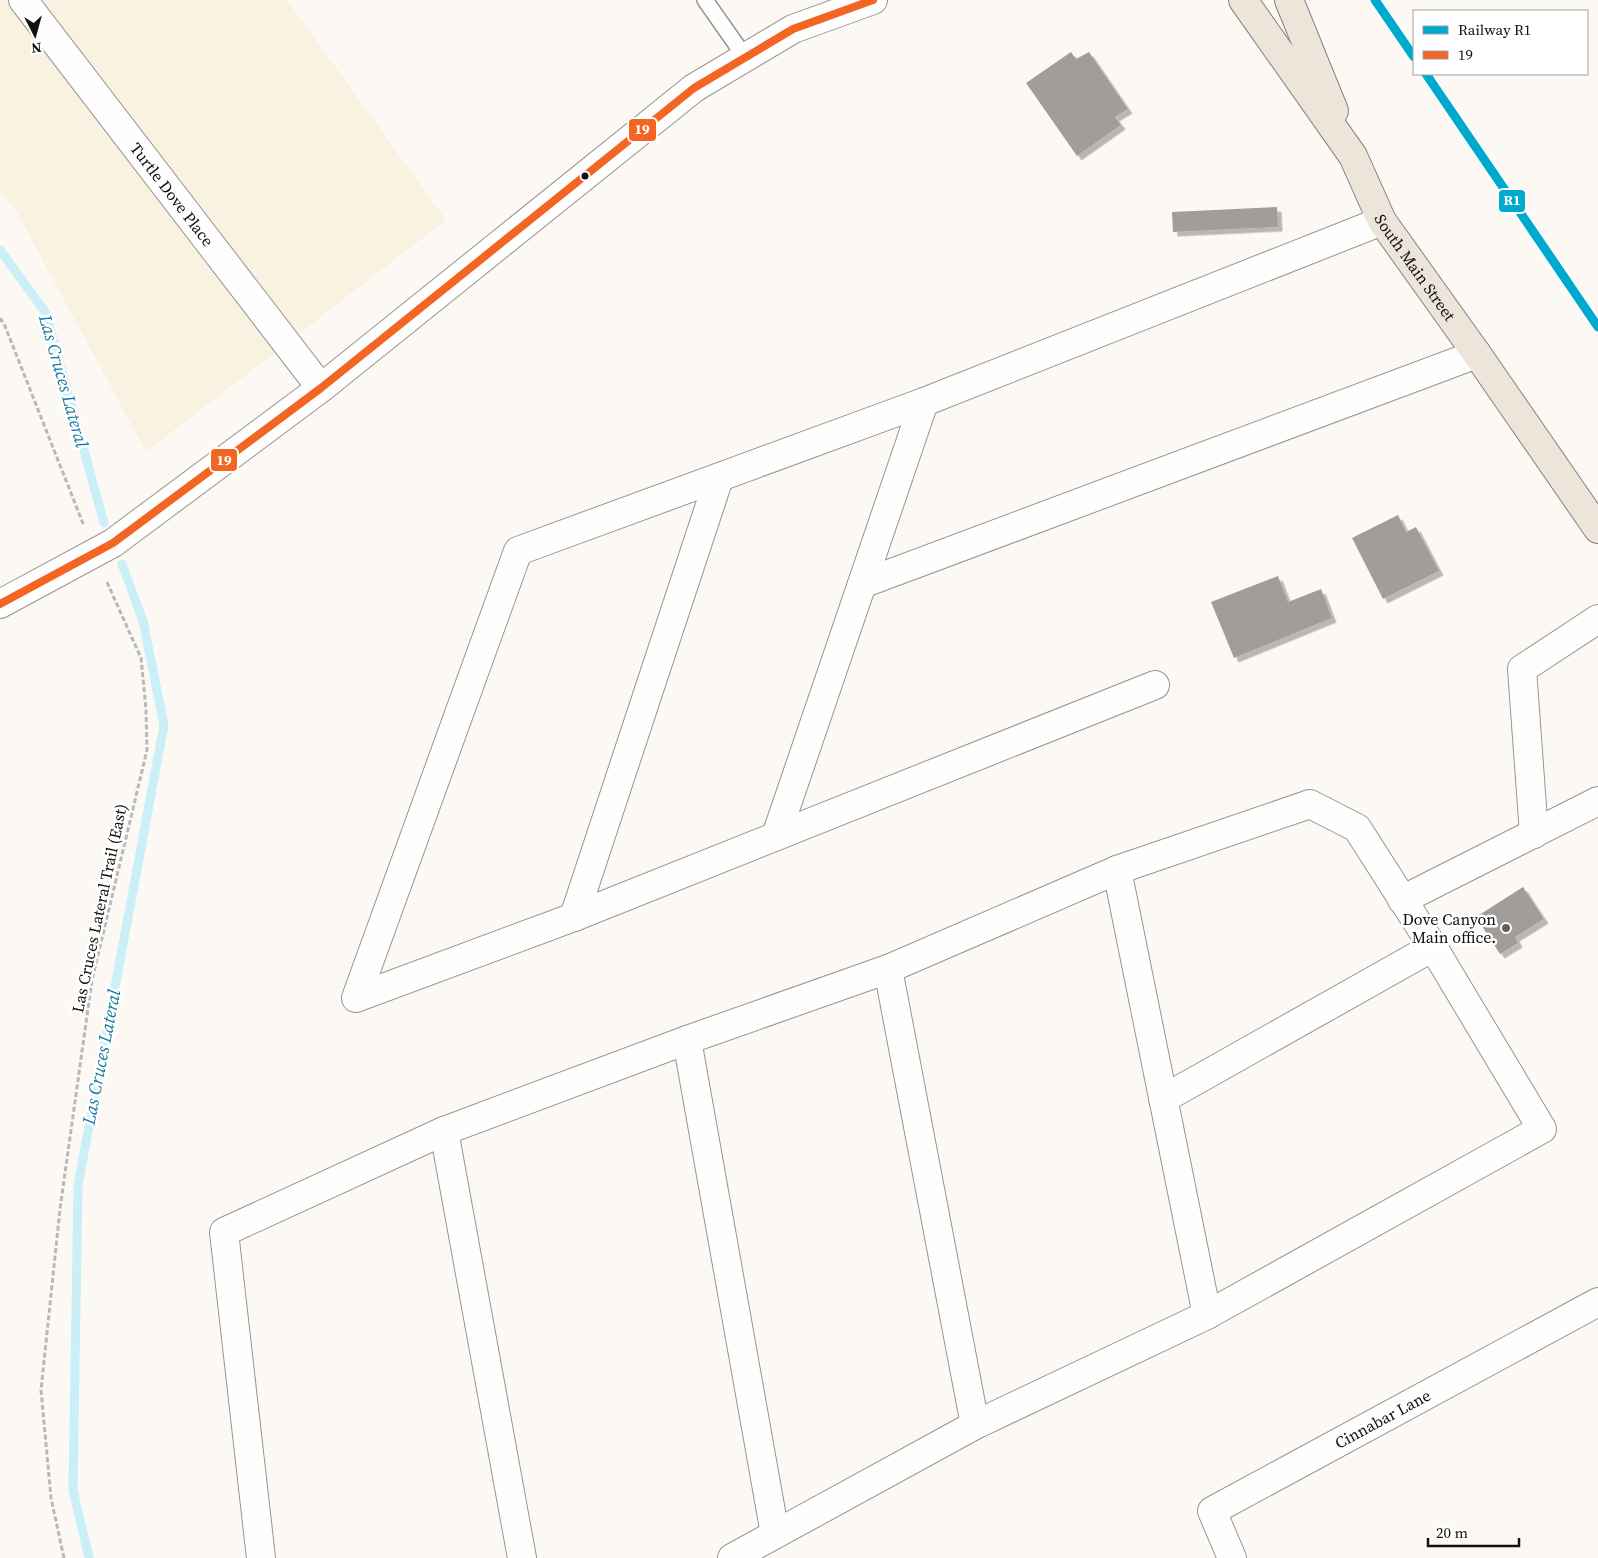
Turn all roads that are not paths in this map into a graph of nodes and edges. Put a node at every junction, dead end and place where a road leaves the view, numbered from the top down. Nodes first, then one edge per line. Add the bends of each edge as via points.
1 (23, 0) edge
2 (706, 0) edge
3 (873, 0) edge
4 (1243, 0) edge
5 (1289, 0) edge
6 (745, 57) junction
7 (1353, 156) junction
8 (1382, 222) junction
9 (1477, 354) junction
10 (321, 388) junction
11 (924, 402) junction
12 (719, 478) junction
13 (1598, 529) edge
14 (862, 584) junction
15 (0, 604) edge
16 (1598, 619) edge
17 (1155, 685) dead end
18 (1598, 801) edge
19 (1534, 834) junction
20 (776, 836) junction
21 (1117, 870) junction
22 (1402, 900) junction
23 (574, 917) junction
24 (1433, 947) junction
25 (888, 969) junction
26 (688, 1040) junction
27 (1163, 1099) junction
28 (444, 1131) junction
29 (1598, 1302) edge
30 (1207, 1316) junction
31 (975, 1425) junction
32 (775, 1534) junction
33 (261, 1558) edge
34 (522, 1558) edge
35 (732, 1558) edge
36 (1232, 1558) edge

1 - 10 street, Turtle Dove Place
2 - 6 lane
3 - 6 street via 793,29
4 - 7 main road, South Main Street
5 - 7 main road
6 - 10 street via 694,88
7 - 8 main road, South Main Street
8 - 9 main road, South Main Street
8 - 11 street
9 - 13 main road, South Main Street
9 - 14 street
10 - 15 street via 113,543
11 - 12 street
11 - 14 street
12 - 23 street
12 - 23 street via 518,551 356,998
14 - 20 street
16 - 19 street via 1522,669
17 - 20 street
18 - 19 street
19 - 22 street
20 - 23 street
21 - 22 street via 1310,804 1357,828
21 - 25 street
21 - 27 street
22 - 24 street
24 - 27 street
24 - 30 street via 1542,1130
25 - 26 street
25 - 31 street
26 - 28 street
26 - 32 street
27 - 30 street
28 - 33 street via 224,1232
28 - 34 street
29 - 36 street, Cinnabar Lane via 1212,1510
30 - 31 street
31 - 32 street
32 - 35 street

